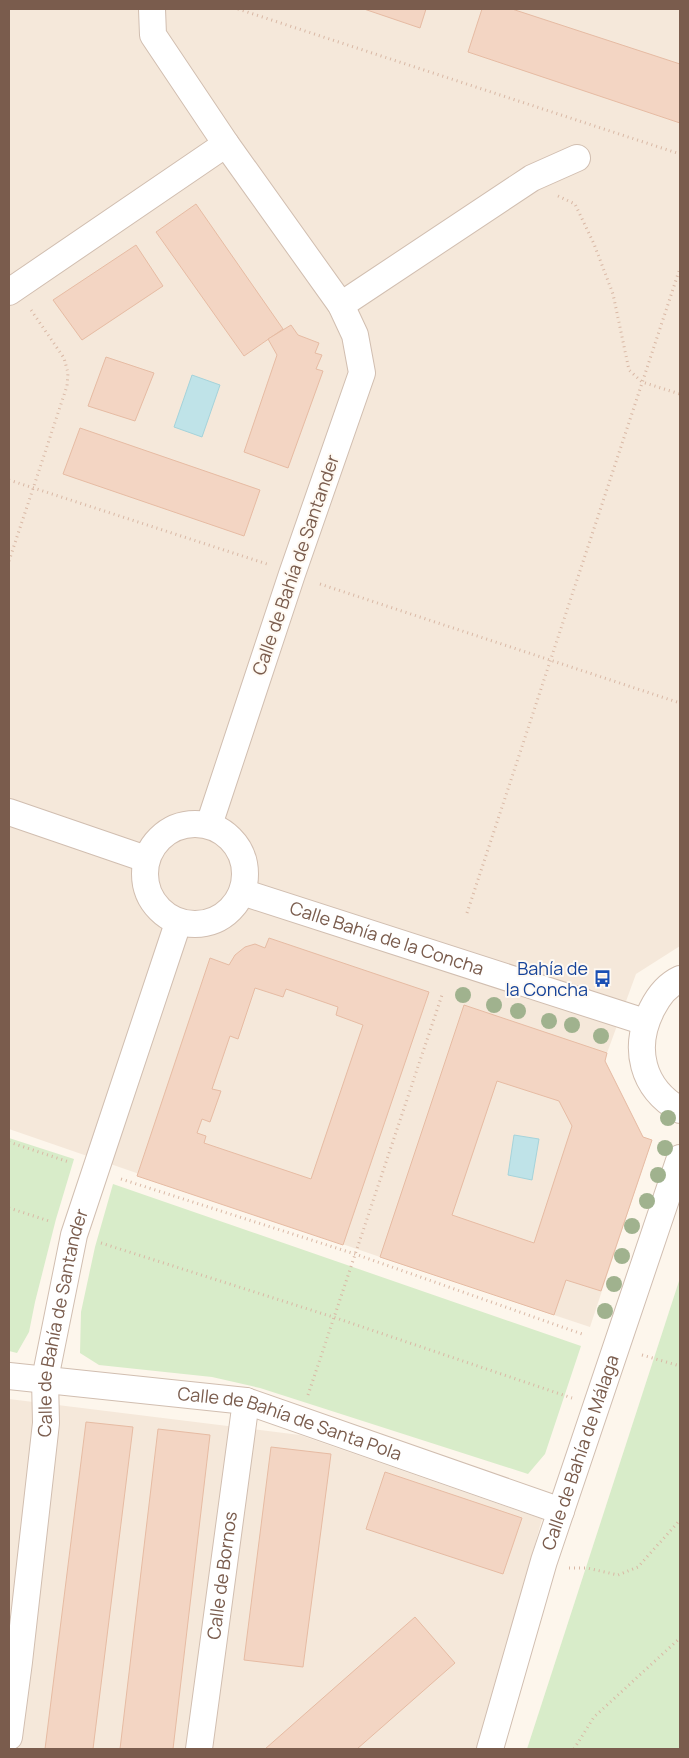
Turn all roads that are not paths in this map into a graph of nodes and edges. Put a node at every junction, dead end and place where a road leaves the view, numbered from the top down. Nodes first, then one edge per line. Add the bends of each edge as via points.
1 (152, 9) edge
2 (226, 144) junction
3 (577, 158) dead end
4 (18, 298) edge
5 (341, 305) junction
6 (9, 812) edge
7 (209, 825) junction
8 (146, 859) junction
9 (242, 892) junction
10 (178, 923) junction
11 (680, 979) edge
12 (646, 1022) junction
13 (680, 1110) edge
14 (680, 1158) edge
15 (9, 1376) edge
16 (45, 1379) junction
17 (246, 1401) junction
18 (561, 1511) junction
19 (14, 1666) edge
20 (9, 1737) edge
21 (199, 1749) edge
22 (490, 1749) edge

1 - 2 street, Calle de Bahía de Santander via 153,35
2 - 4 street
2 - 5 street, Calle de Bahía de Santander
3 - 5 street via 532,178
5 - 7 street, Calle de Bahía de Santander via 355,335 362,373
6 - 8 street
7 - 8 street via 179,827 165,834
7 - 9 street via 236,845 245,874
8 - 10 street via 144,876 148,892 156,906
9 - 10 street via 234,906 219,918 202,924
9 - 12 street, Calle Bahía de la Concha
10 - 16 street, Calle de Bahía de Santander via 74,1235
11 - 12 street via 658,997
12 - 13 street via 641,1044 645,1069 657,1092
14 - 18 street, Calle de Bahía de Málaga
15 - 16 street, Calle de Bahía de Santa Pola
16 - 17 street, Calle de Bahía de Santa Pola
16 - 19 street, Calle de Bahía de Santander via 46,1423
17 - 18 street, Calle de Bahía de Santa Pola
17 - 21 street, Calle de Bornos
18 - 22 street, Calle de Bahía de Málaga
19 - 20 street, Calle de Bahía de Santander

